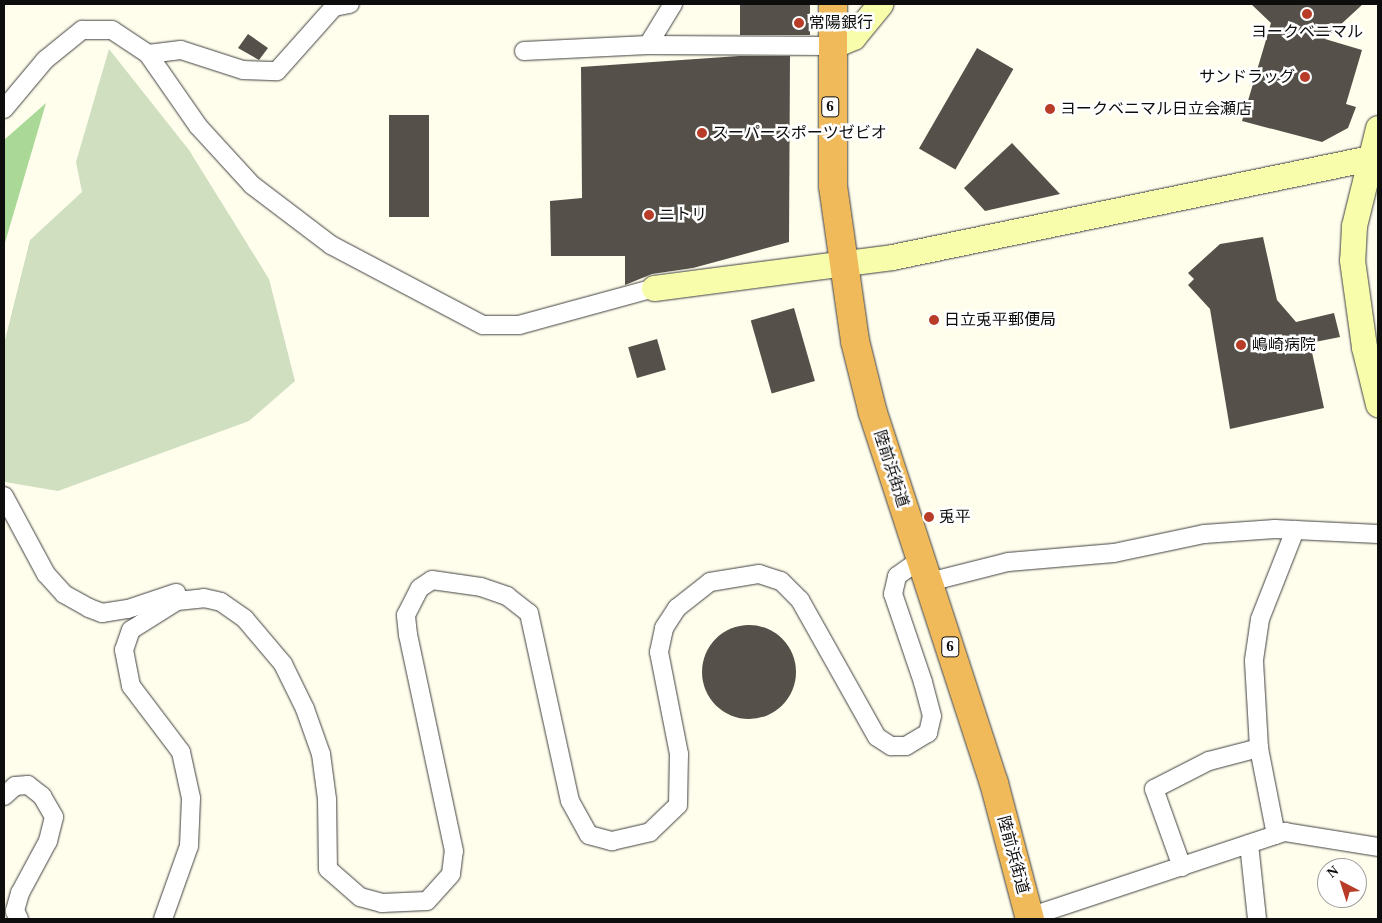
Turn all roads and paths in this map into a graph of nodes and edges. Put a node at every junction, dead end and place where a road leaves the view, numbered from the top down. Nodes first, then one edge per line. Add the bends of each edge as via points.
1 (350, 4) edge
2 (673, 4) edge
3 (832, 4) edge
4 (880, 4) edge
5 (648, 45) junction
6 (832, 46) junction
7 (524, 51) dead end
8 (148, 54) junction
9 (4, 109) edge
10 (1378, 128) edge
11 (1374, 157) edge
12 (841, 264) junction
13 (654, 288) joint
14 (1378, 404) edge
15 (4, 496) edge
16 (1295, 530) junction
17 (1378, 534) edge
18 (925, 571) junction
19 (221, 602) junction
20 (1259, 748) junction
21 (4, 796) edge
22 (1276, 835) junction
23 (1249, 844) junction
24 (1378, 847) edge
25 (1182, 867) junction
26 (1030, 918) edge
27 (19, 919) edge
28 (163, 919) edge
29 (1257, 919) edge

1 - 8 street via 334,7 277,71 242,70 181,50
2 - 5 street
3 - 6 highway, 陸前浜街道 / 6
4 - 6 street via 861,29
5 - 6 street
5 - 7 street
6 - 12 highway, 陸前浜街道 / 6 via 832,160
8 - 9 street via 112,30 82,30 45,60
8 - 13 street via 198,126 252,185 331,245 483,325 519,325
10 - 11 street
11 - 12 street
11 - 14 street via 1352,260 1362,338
12 - 13 street
12 - 18 highway, 陸前浜街道 / 6 via 873,413
15 - 19 street via 46,574 64,594 89,608 102,613 128,609 190,590 211,594
16 - 17 street
16 - 18 street via 1204,534 1114,553
16 - 20 street via 1260,619 1254,660
18 - 19 street via 897,576 893,594 932,716 928,733 906,746 891,746 877,737 800,600 781,581 759,574 710,582 677,608 664,628 659,652 678,754 678,805 650,832 612,841 590,835 570,801 529,612 508,596 481,587 432,580 420,588 406,615 454,851 451,874 427,901 382,902 360,897 328,869 327,799 321,754 306,709 268,643
18 - 26 highway, 陸前浜街道 / 6 via 994,783
19 - 28 street via 204,598 169,605 131,630 124,650 132,686 181,752 191,798 189,846
20 - 22 street
20 - 25 street via 1209,761 1154,790
21 - 27 street via 15,786 28,785 42,796 54,816 48,841 20,893 15,911
22 - 23 street
22 - 24 street via 1285,832
23 - 25 street
23 - 29 street
25 - 26 street

